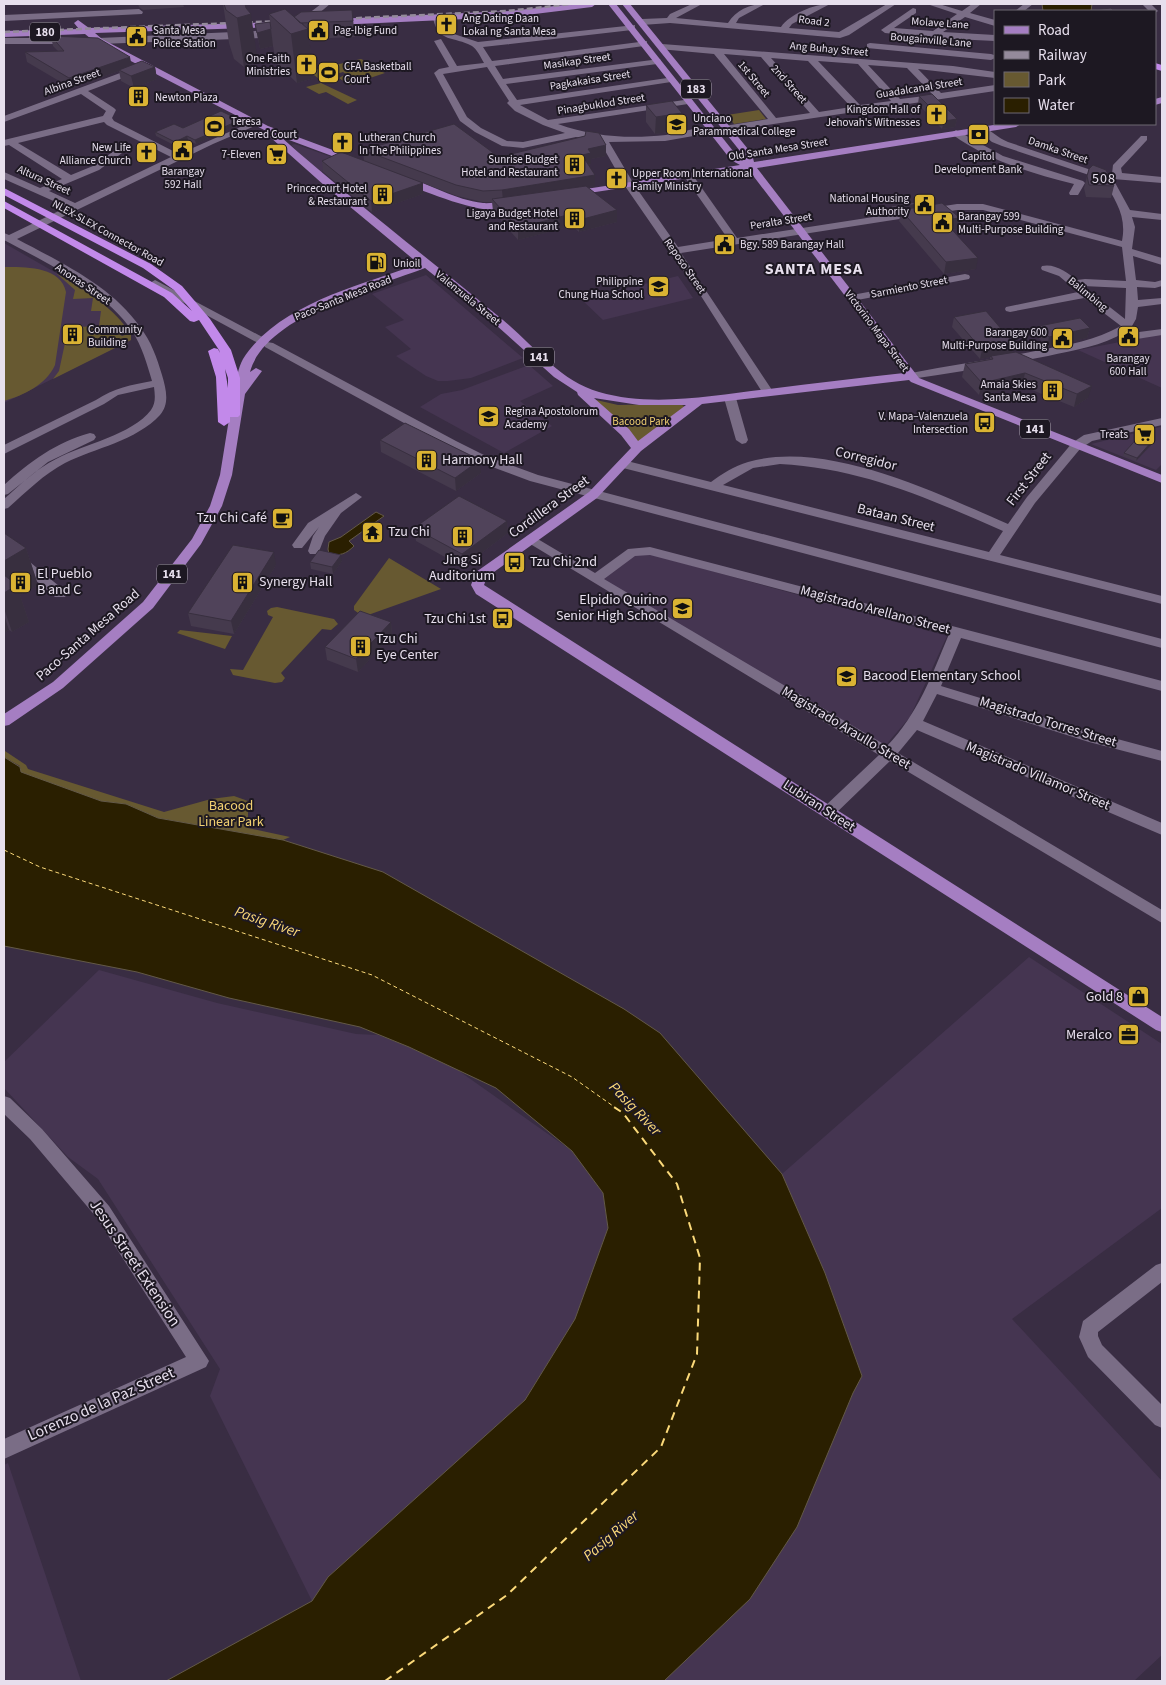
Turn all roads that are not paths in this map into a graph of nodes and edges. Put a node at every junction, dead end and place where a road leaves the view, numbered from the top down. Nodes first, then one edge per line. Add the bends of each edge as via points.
1 (326, 4) edge
2 (536, 4) edge
3 (626, 4) edge
4 (636, 4) edge
5 (698, 4) edge
6 (761, 4) edge
7 (826, 4) edge
8 (892, 4) edge
9 (931, 4) edge
10 (977, 4) edge
11 (602, 6) edge
12 (913, 11) dead end
13 (139, 12) dead end
14 (963, 13) junction
15 (313, 14) junction
16 (636, 14) junction
17 (4, 18) edge
18 (437, 18) junction
19 (670, 20) junction
20 (642, 22) junction
21 (78, 23) junction
22 (994, 23) edge
23 (295, 24) junction
24 (731, 24) junction
25 (4, 26) edge
26 (632, 27) junction
27 (784, 29) junction
28 (994, 29) edge
29 (86, 30) junction
30 (934, 33) junction
31 (4, 34) edge
32 (981, 37) junction
33 (994, 38) edge
34 (438, 40) dead end
35 (4, 41) edge
36 (99, 41) junction
37 (644, 43) junction
38 (477, 45) junction
39 (870, 46) dead end
40 (662, 47) junction
41 (716, 50) junction
42 (932, 51) junction
43 (763, 54) junction
44 (991, 57) dead end
45 (810, 58) junction
46 (657, 61) junction
47 (861, 63) junction
48 (489, 64) junction
49 (148, 66) junction
50 (910, 66) junction
51 (454, 69) junction
52 (994, 74) edge
53 (671, 79) junction
54 (500, 82) junction
55 (994, 88) edge
56 (81, 90) junction
57 (939, 96) junction
58 (688, 101) junction
59 (897, 102) junction
60 (512, 103) junction
61 (857, 108) junction
62 (816, 114) junction
63 (107, 118) junction
64 (4, 119) edge
65 (774, 121) junction
66 (546, 124) junction
67 (1009, 125) edge
68 (261, 126) junction
69 (727, 128) junction
70 (981, 129) junction
71 (713, 130) junction
72 (956, 133) junction
73 (576, 134) junction
74 (1144, 138) dead end
75 (604, 139) junction
76 (296, 140) junction
77 (6, 142) edge
78 (283, 144) junction
79 (117, 154) dead end
80 (178, 157) junction
81 (362, 164) edge
82 (750, 166) junction
83 (391, 175) edge
84 (4, 176) edge
85 (689, 176) junction
86 (1112, 177) junction
87 (70, 179) junction
88 (1162, 180) edge
89 (630, 186) junction
90 (4, 191) edge
91 (41, 191) junction
92 (1074, 193) dead end
93 (559, 196) edge
94 (522, 203) edge
95 (4, 204) edge
96 (75, 207) junction
97 (1126, 213) junction
98 (1158, 217) edge
99 (1162, 223) edge
100 (800, 231) junction
101 (6, 237) edge
102 (734, 241) junction
103 (1127, 248) junction
104 (674, 251) junction
105 (1162, 262) edge
106 (429, 266) junction
107 (1046, 268) dead end
108 (965, 277) dead end
109 (154, 283) dead end
110 (1162, 283) edge
111 (1074, 284) junction
112 (1131, 284) junction
113 (1086, 294) junction
114 (852, 298) junction
115 (1162, 301) edge
116 (1133, 304) junction
117 (1010, 309) dead end
118 (1127, 326) junction
119 (1162, 332) edge
120 (266, 343) junction
121 (911, 376) junction
122 (158, 383) junction
123 (577, 389) junction
124 (768, 392) junction
125 (245, 393) junction
126 (730, 398) junction
127 (698, 401) junction
128 (234, 415) dead end
129 (224, 422) dead end
130 (1162, 422) edge
131 (138, 426) junction
132 (742, 440) dead end
133 (1076, 446) junction
134 (637, 448) junction
135 (4, 450) edge
136 (623, 464) junction
137 (1162, 479) edge
138 (712, 487) junction
139 (4, 491) edge
140 (593, 495) junction
141 (356, 497) dead end
142 (4, 505) edge
143 (337, 509) junction
144 (1010, 529) junction
145 (531, 539) junction
146 (298, 545) dead end
147 (4, 547) edge
148 (314, 551) dead end
149 (991, 558) junction
150 (595, 579) junction
151 (478, 585) joint
152 (1162, 585) edge
153 (60, 594) dead end
154 (1157, 599) edge
155 (957, 632) junction
156 (1162, 644) edge
157 (1162, 686) edge
158 (933, 688) junction
159 (4, 721) edge
160 (914, 724) junction
161 (888, 753) junction
162 (1162, 756) edge
163 (828, 812) junction
164 (1162, 829) edge
165 (1162, 917) edge
166 (1162, 1025) edge
167 (4, 1103) edge
168 (1162, 1271) edge
169 (199, 1361) joint
170 (1160, 1413) edge
171 (4, 1448) edge

1 - 15 street
2 - 15 main road
3 - 16 main road, Victorino Mapa Street / 183
4 - 16 main road
5 - 19 street
6 - 24 street via 740,14
7 - 27 street via 789,22
8 - 27 street, Road 2 via 846,34
9 - 14 street
10 - 14 street
11 - 18 main road
11 - 26 main road, Victorino Mapa Street / 183 via 621,15
12 - 30 street, Molave Lane via 885,30
13 - 17 street
14 - 22 street
14 - 30 street
15 - 23 main road
16 - 20 main road, Victorino Mapa Street / 183
18 - 23 main road
18 - 38 street via 439,28 445,34
19 - 20 street, Road 2
19 - 24 street, Road 2
20 - 40 main road, Victorino Mapa Street / 183
21 - 25 main road, 180
21 - 29 main road
21 - 29 main road, 180 via 283,20
23 - 36 street via 263,35
24 - 27 street, Road 2
26 - 37 main road, Victorino Mapa Street / 183
26 - 38 street
28 - 32 street
29 - 31 main road, 180
29 - 36 main road
30 - 32 street, Molave Lane
30 - 42 street
32 - 33 street, Molave Lane
34 - 51 street
35 - 36 street
36 - 49 main road
37 - 46 main road, Victorino Mapa Street / 183
37 - 48 street
38 - 48 street
39 - 42 street, Bougainville Lane
40 - 41 street, Ang Buhay Street
40 - 69 main road, Victorino Mapa Street / 183
41 - 43 street, Ang Buhay Street
41 - 65 street, 1st Street
42 - 44 street, Bougainville Lane
43 - 45 street, Ang Buhay Street
43 - 62 street, 2nd Street
45 - 47 street, Ang Buhay Street
45 - 61 street
46 - 53 main road, Victorino Mapa Street / 183
46 - 54 street, Masikap Street
47 - 50 street, Ang Buhay Street
47 - 59 street
48 - 51 street
48 - 54 street
49 - 56 street, Albina Street
49 - 68 main road
50 - 52 street, Ang Buhay Street
50 - 57 street
51 - 73 street via 438,74 463,119 478,130 505,144 514,145
53 - 58 main road, Victorino Mapa Street / 183
53 - 60 street, Pagkakaisa Street
54 - 60 street
55 - 57 street, Guadalcanal Street
56 - 63 street via 111,110
56 - 64 street, Albina Street
57 - 59 street, Guadalcanal Street
58 - 66 street, Pinagbuklod Street
58 - 71 main road, Victorino Mapa Street / 183
59 - 61 street, Guadalcanal Street
60 - 66 street via 525,114
61 - 62 street, Guadalcanal Street
62 - 65 street, Guadalcanal Street
63 - 77 street
63 - 80 street via 110,123
65 - 69 street, Guadalcanal Street
66 - 73 street
67 - 70 main road, Old Santa Mesa Street
68 - 76 main road
68 - 78 main road, Valenzuela Street
68 - 80 street
69 - 82 main road, Victorino Mapa Street / 183 via 749,156
70 - 72 main road, Old Santa Mesa Street
70 - 86 street, Damka Street via 994,140 1095,175
71 - 75 street via 648,139
71 - 82 main road, Victorino Mapa Street / 183 via 734,158
72 - 82 main road, Old Santa Mesa Street
72 - 92 street via 972,146 996,156 1080,183
73 - 75 street
74 - 86 street via 1116,167
75 - 89 street, Reposo Street
76 - 78 main road
76 - 81 main road
77 - 87 street
78 - 106 main road, Valenzuela Street
79 - 87 street
80 - 96 street
82 - 85 main road, Old Santa Mesa Street
82 - 100 main road, Victorino Mapa Street / 183
83 - 94 main road via 473,206
84 - 91 street, Altura Street
85 - 89 main road, Old Santa Mesa Street
85 - 102 street
86 - 88 street, Damka Street
86 - 97 street
87 - 91 street
89 - 93 main road, Old Santa Mesa Street
89 - 104 street, Reposo Street
90 - 128 highway, NLEX-SLEX Connector Road via 147,266 178,288 225,350 234,378
91 - 96 street, Altura Street
95 - 129 highway, NLEX-SLEX Connector Road via 168,294 204,329 220,363
96 - 101 street
97 - 98 street
97 - 103 street via 1130,224
98 - 99 street
100 - 102 street, Peralta Street
100 - 103 street, Peralta Street via 957,207 982,207
100 - 114 main road, Victorino Mapa Street / 183
101 - 122 street, Anonas Street via 86,285 131,321 145,344
102 - 104 street, Peralta Street
103 - 105 street, Peralta Street
103 - 112 street
104 - 124 street, Reposo Street
106 - 120 main road, Paco-Santa Mesa Road / 141 via 308,316
106 - 123 main road, Valenzuela Street / 141
107 - 111 street, Balimbing via 1063,274
108 - 114 street, Sarmiento Street
109 - 120 street
110 - 112 street
111 - 112 street
111 - 113 street, Balimbing
112 - 116 street
113 - 117 street
113 - 118 street, Balimbing
114 - 121 main road, Victorino Mapa Street / 183
115 - 116 street
116 - 118 street
118 - 119 street, Balimbing via 1137,336
118 - 121 street via 1117,333 1080,345
120 - 125 main road, Paco-Santa Mesa Road / 141
120 - 125 main road, Paco-Santa Mesa Road / 141 via 249,359
120 - 140 street via 370,402 480,458
121 - 124 main road, Valenzuela Street / 141
121 - 133 main road, Victorino Mapa Street / 141 via 922,384
122 - 131 street, Anonas Street via 161,404
122 - 135 street via 143,387 130,396 106,399
123 - 127 main road, Valenzuela Street / 141 via 630,401
123 - 134 main road via 625,432
124 - 126 main road, Valenzuela Street / 141
125 - 159 main road, Paco-Santa Mesa Road / 141 via 216,506 197,541 148,605 58,685
126 - 127 main road, Valenzuela Street / 141
126 - 132 street
127 - 134 main road
130 - 133 street, First Street via 1088,438
131 - 139 street, Anonas Street via 99,434 65,447 27,469
131 - 142 street, Anonas Street via 59,462
133 - 137 main road, Victorino Mapa Street / 141
133 - 144 street, First Street
134 - 136 main road, Cordillera Street
136 - 138 street, Bataan Street
136 - 140 main road, Cordillera Street
138 - 144 street, Corregidor via 753,464 781,461 818,463 890,480
138 - 149 street, Bataan Street
140 - 145 main road, Cordillera Street
140 - 156 street
141 - 143 street
143 - 146 street via 312,526
143 - 148 street via 319,536
144 - 149 street, First Street
145 - 150 street, Magistrado Araullo Street
145 - 151 main road, Cordillera Street via 481,575
147 - 153 street
149 - 154 street, Bataan Street
150 - 155 street, Magistrado Arellano Street via 632,552 650,551
150 - 161 street, Magistrado Araullo Street
151 - 163 main road, Lubiran Street via 487,595
152 - 154 street
155 - 157 street, Magistrado Arellano Street
155 - 158 street
158 - 160 street
158 - 162 street, Magistrado Torres Street
160 - 161 street
160 - 164 street, Magistrado Villamor Street
161 - 163 street
161 - 165 street, Magistrado Araullo Street
163 - 166 main road, Lubiran Street
167 - 169 street, Jesus Street Extension via 36,1134 104,1212
168 - 170 street via 1090,1328 1088,1337 1094,1351
169 - 171 street, Lorenzo de la Paz Street

